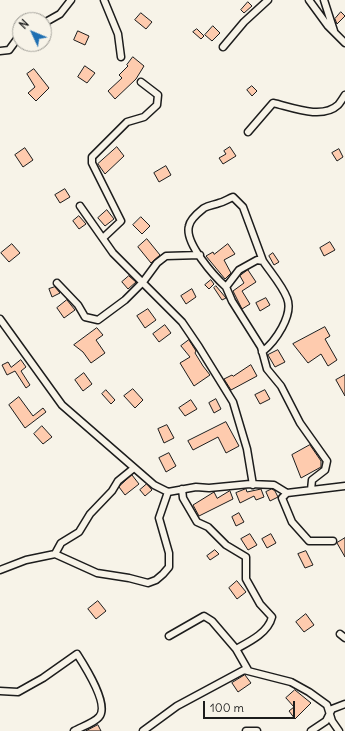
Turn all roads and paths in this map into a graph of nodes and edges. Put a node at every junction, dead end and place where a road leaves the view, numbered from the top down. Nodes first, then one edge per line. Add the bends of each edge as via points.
1 (71, 0) edge
2 (104, 0) edge
3 (268, 0) edge
4 (309, 0) edge
5 (324, 0) edge
6 (52, 18) edge
7 (334, 32) junction
8 (345, 43) edge
9 (12, 45) edge
10 (223, 47) dead end
11 (0, 51) edge
12 (121, 57) dead end
13 (141, 82) dead end
14 (345, 95) edge
15 (248, 132) dead end
16 (80, 206) dead end
17 (103, 238) junction
18 (200, 255) junction
19 (263, 261) junction
20 (144, 282) junction
21 (57, 283) dead end
22 (226, 288) junction
23 (0, 319) edge
24 (262, 352) junction
25 (134, 468) junction
26 (253, 484) junction
27 (345, 486) edge
28 (182, 489) junction
29 (311, 490) junction
30 (168, 492) junction
31 (287, 493) junction
32 (333, 541) dead end
33 (55, 554) junction
34 (0, 570) edge
35 (169, 636) dead end
36 (236, 650) junction
37 (248, 670) junction
38 (0, 691) edge
39 (345, 704) edge
40 (329, 714) junction
41 (74, 731) edge
42 (143, 731) edge
43 (246, 731) edge
44 (257, 731) edge
45 (311, 731) edge
46 (339, 731) edge

1 - 6 street via 60,14
2 - 12 street via 118,34
3 - 10 street via 244,22
4 - 7 street
5 - 7 street
7 - 8 street
9 - 11 street via 8,50
13 - 17 street via 158,95 157,105 144,118 127,122 92,157 92,163 121,221
14 - 15 street via 337,106 326,111 316,112 273,103
16 - 17 street
17 - 20 street via 113,253
18 - 19 street via 192,242 189,226 196,214 206,206 219,204 233,197 243,207
18 - 20 street via 166,256 157,263
18 - 22 street
19 - 22 street via 257,260 239,270
19 - 24 street via 288,299 288,312 280,332 272,344
20 - 21 street via 98,320 85,317
20 - 26 street via 182,322 233,402
22 - 24 street
23 - 25 street via 62,405
24 - 29 street via 268,369 281,386 300,423 327,461 325,470 312,480
25 - 30 street via 154,485
25 - 33 street via 118,481 90,514 79,532 61,543
26 - 28 street via 209,488 196,486
26 - 31 street via 274,485
27 - 29 street
28 - 30 street
28 - 36 street via 183,498 197,522 208,527 226,545 246,557 246,579 260,604 272,617 258,637
29 - 31 street
30 - 33 street via 159,518 169,553 169,567 156,580 148,583 97,572
31 - 32 street via 282,498 292,522 309,541
33 - 34 street via 26,560
35 - 36 street via 204,616 212,621
36 - 37 street
37 - 40 street via 291,682 327,705
37 - 42 street via 226,678 177,706
38 - 41 street via 18,692 77,654 98,691 102,712 99,718
39 - 40 street via 332,709
40 - 45 street via 326,721
40 - 46 street
43 - 44 street

